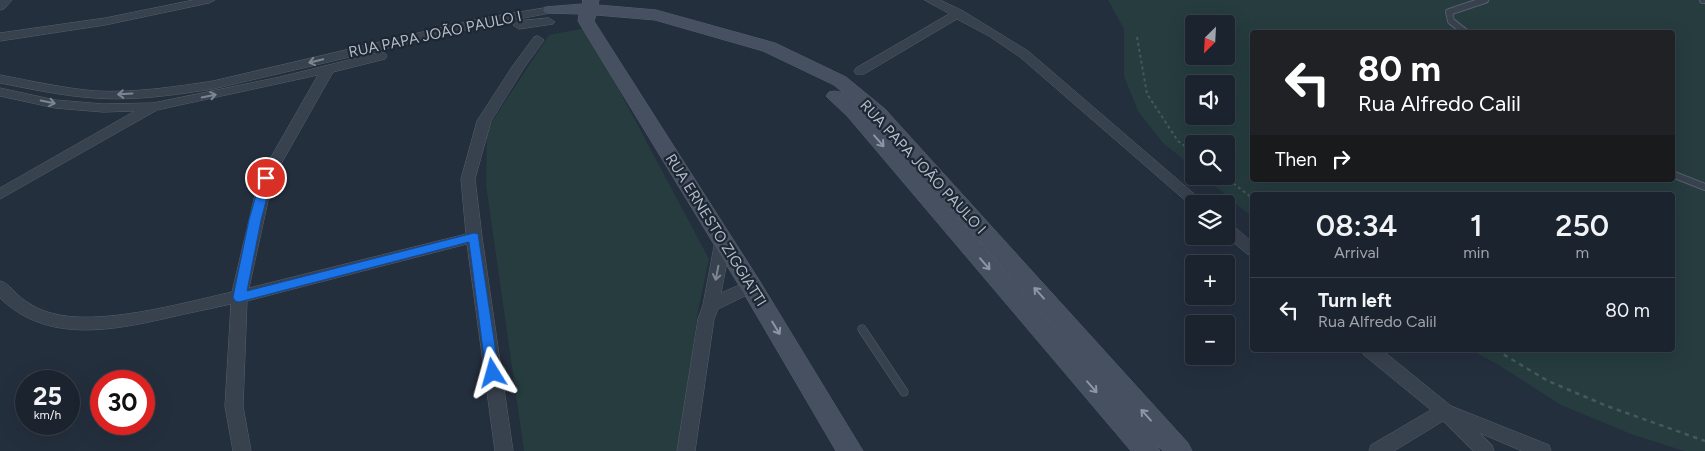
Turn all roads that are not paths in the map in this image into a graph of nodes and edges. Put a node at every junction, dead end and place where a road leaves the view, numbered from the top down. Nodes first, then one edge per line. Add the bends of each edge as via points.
1 (6, 0) edge
2 (209, 0) edge
3 (931, 0) edge
4 (1485, 0) edge
5 (0, 7) edge
6 (552, 10) edge
7 (588, 10) edge
8 (959, 13) junction
9 (1462, 30) edge
10 (0, 37) edge
11 (538, 40) dead end
12 (328, 69) junction
13 (860, 71) dead end
14 (0, 79) edge
15 (174, 91) junction
16 (0, 92) edge
17 (153, 107) junction
18 (1675, 175) edge
19 (1705, 187) edge
20 (0, 194) edge
21 (1188, 195) edge
22 (1235, 236) edge
23 (474, 237) junction
24 (723, 241) junction
25 (1250, 248) edge
26 (751, 286) junction
27 (0, 287) edge
28 (239, 297) junction
29 (711, 305) junction
30 (862, 330) dead end
31 (1372, 352) edge
32 (904, 392) dead end
33 (1445, 411) junction
34 (242, 451) edge
35 (504, 451) edge
36 (686, 451) edge
37 (850, 451) edge
38 (1147, 451) edge
39 (1179, 451) edge
40 (1378, 451) edge
41 (1485, 451) edge
42 (1542, 451) edge

1 - 5 street
2 - 10 street
3 - 8 street
4 - 9 lane via 1449,12 1451,21
6 - 7 street, RUA PAPA JOÃO PAULO I
6 - 12 street, RUA PAPA JOÃO PAULO I via 514,26
6 -> 15 street, RUA PAPA JOÃO PAULO I via 478,22
7 - 24 street, RUA ERNESTO ZIGGIATTI
7 -> 38 street, RUA PAPA JOÃO PAULO I via 694,37 780,65 828,90 855,113
39 -> 7 street, RUA PAPA JOÃO PAULO I via 884,119 840,81 769,47 727,34 656,15
8 - 13 street
8 - 21 street via 994,32 1024,54
11 - 23 street via 484,122 468,179
17 -> 12 street, RUA PAPA JOÃO PAULO I
12 - 28 street via 266,178
15 -> 14 street, RUA PAPA JOÃO PAULO I via 110,95 56,90
15 - 17 street
16 -> 17 street, RUA PAPA JOÃO PAULO I via 55,104 103,108
17 - 20 street
18 - 19 lane
22 - 25 street
23 - 28 street
23 - 35 street
24 - 26 street, RUA ERNESTO ZIGGIATTI
24 -> 29 street
26 - 29 street
26 -> 37 street, RUA ERNESTO ZIGGIATTI
27 - 28 street via 11,301 44,318 67,323 104,324
28 - 34 street via 234,406
29 - 36 street via 706,319
30 - 32 lane
31 - 33 street
33 - 40 street
33 - 41 street
33 - 42 street

